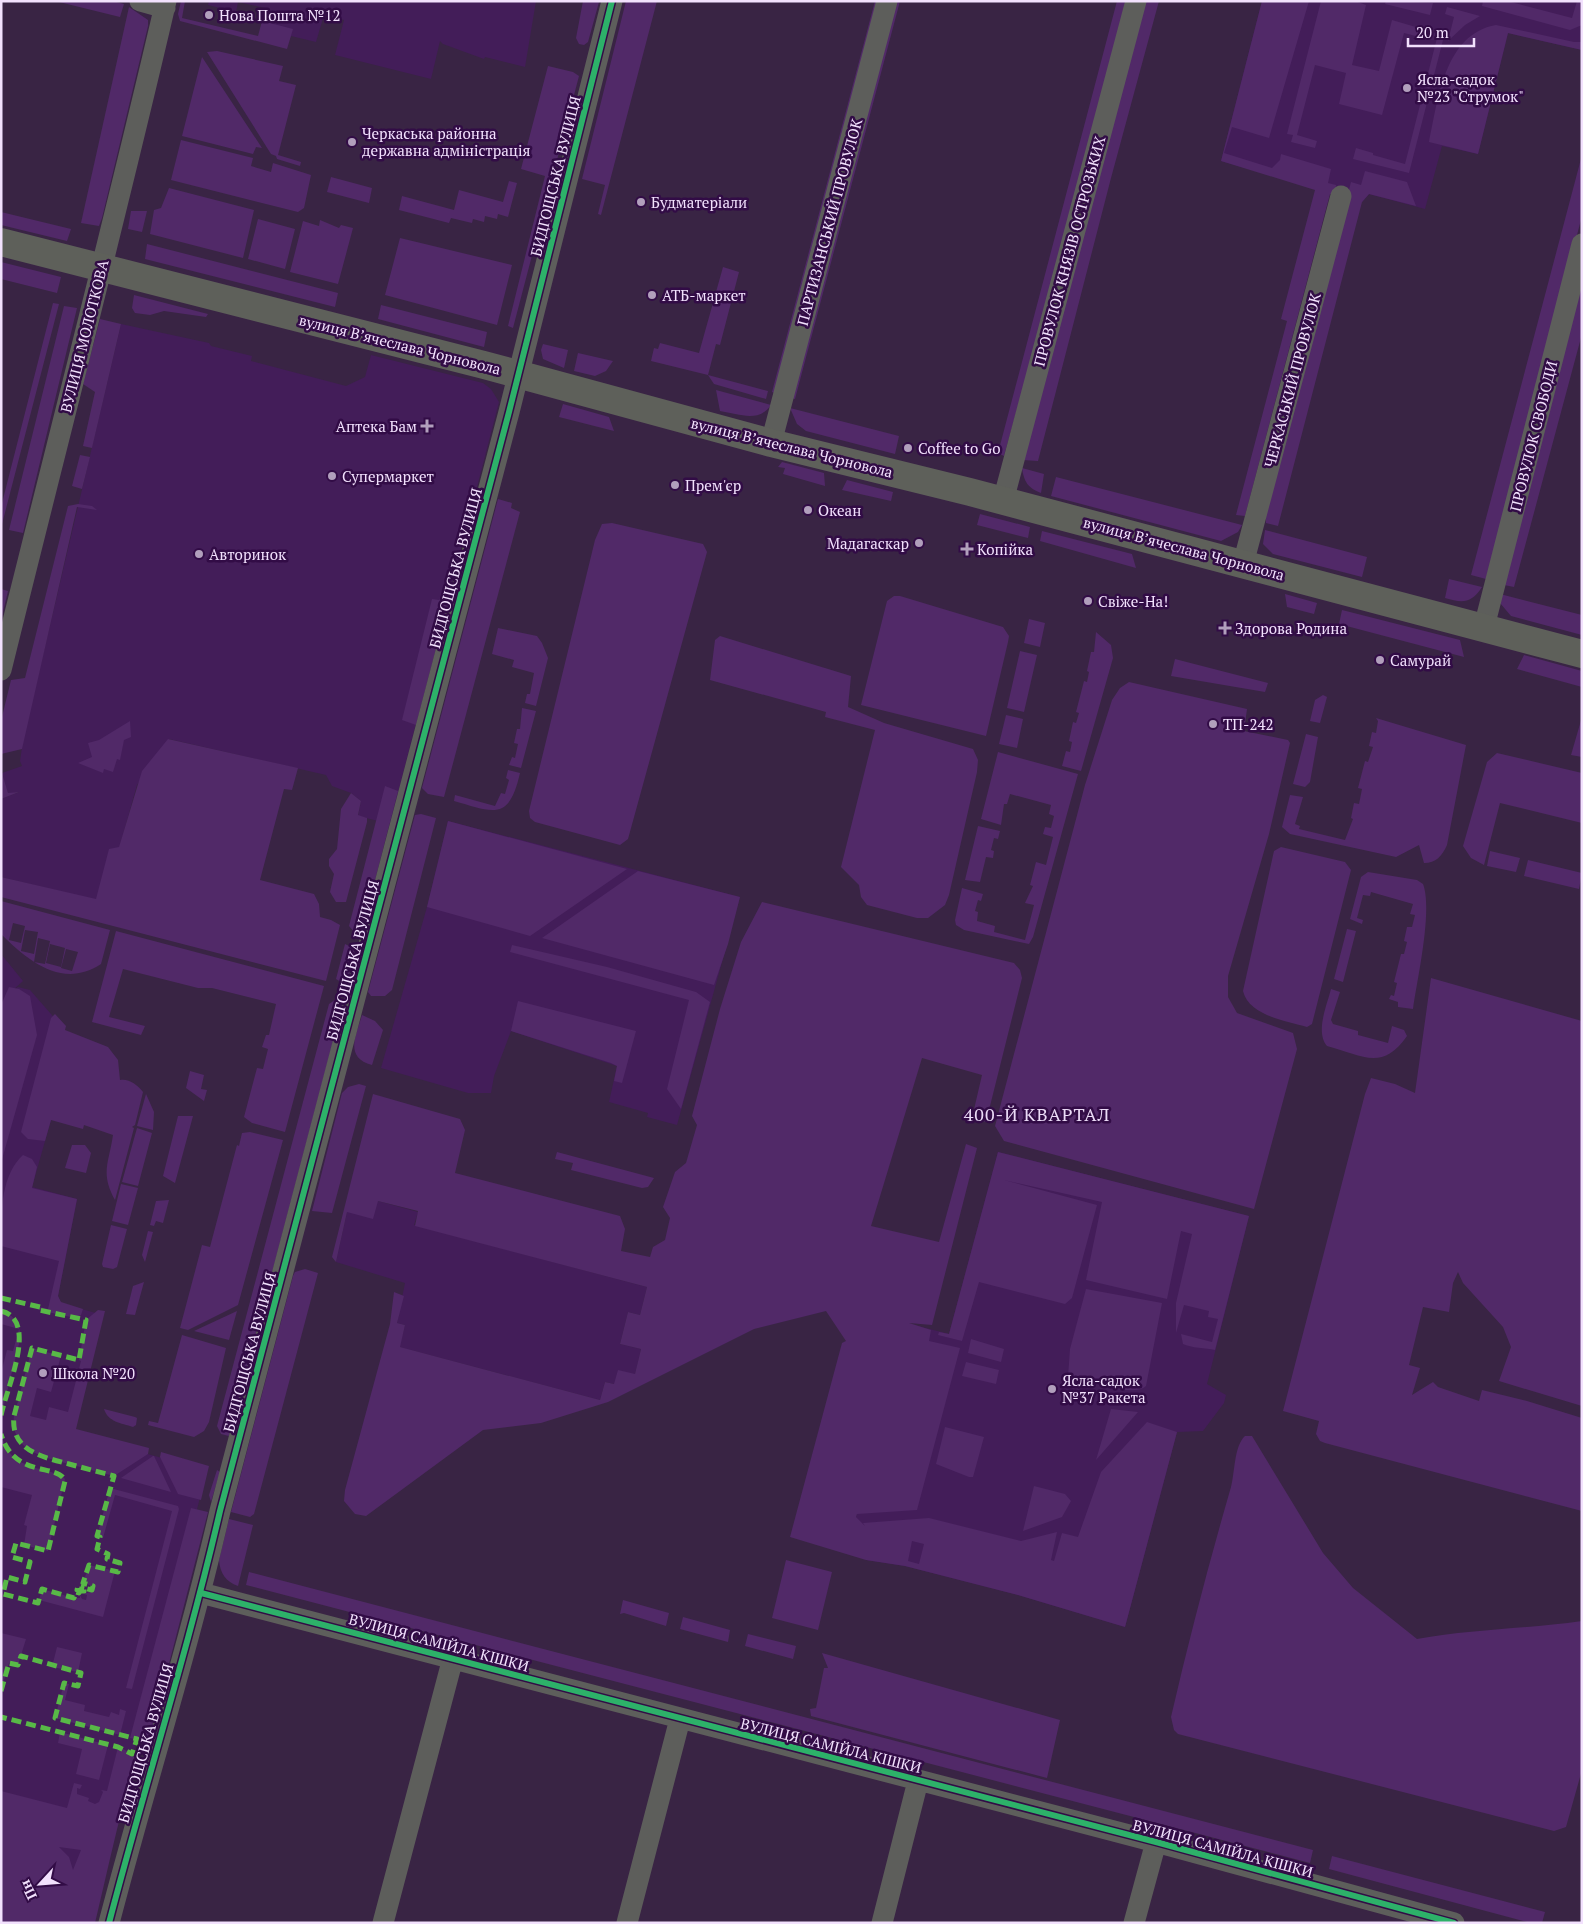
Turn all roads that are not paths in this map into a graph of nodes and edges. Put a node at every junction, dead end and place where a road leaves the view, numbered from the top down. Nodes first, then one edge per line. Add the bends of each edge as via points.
1 (140, 1) edge
2 (612, 1) edge
3 (887, 1) edge
4 (1136, 1) edge
5 (165, 5) edge
6 (1341, 196) dead end
7 (1, 242) edge
8 (1582, 244) edge
9 (102, 267) junction
10 (518, 374) junction
11 (771, 442) junction
12 (1003, 501) junction
13 (1243, 564) junction
14 (1484, 627) junction
15 (1582, 654) edge
16 (1, 670) edge
17 (201, 1593) junction
18 (453, 1658) junction
19 (680, 1719) junction
20 (918, 1781) junction
21 (1156, 1842) junction
22 (1390, 1915) edge
23 (109, 1923) edge
24 (384, 1923) edge
25 (627, 1923) edge
26 (882, 1923) edge
27 (1134, 1923) edge
28 (1454, 1923) edge

1 - 5 street
2 - 10 street, БИДГОЩСЬКА ВУЛИЦЯ
3 - 11 street, ПАРТИЗАНСЬКИЙ ПРОВУЛОК
4 - 12 street, ПРОВУЛОК КНЯЗІВ ОСТРОЗЬКИХ
5 - 9 street, ВУЛИЦЯ МОЛОТКОВА
6 - 13 street, ЧЕРКАСЬКИЙ ПРОВУЛОК
7 - 9 main road, вулиця Вʼячеслава Чорновола
8 - 14 street, ПРОВУЛОК СВОБОДИ
9 - 10 main road, вулиця Вʼячеслава Чорновола
9 - 16 street, ВУЛИЦЯ МОЛОТКОВА
10 - 11 main road, вулиця Вʼячеслава Чорновола
10 - 17 street, БИДГОЩСЬКА ВУЛИЦЯ
11 - 12 main road, вулиця Вʼячеслава Чорновола
12 - 13 main road, вулиця Вʼячеслава Чорновола
13 - 14 main road, вулиця Вʼячеслава Чорновола
14 - 15 main road, вулиця Вʼячеслава Чорновола
17 - 18 street, ВУЛИЦЯ САМІЙЛА КІШКИ
17 - 23 street, БИДГОЩСЬКА ВУЛИЦЯ
18 - 19 street, ВУЛИЦЯ САМІЙЛА КІШКИ
18 - 24 street
19 - 20 street, ВУЛИЦЯ САМІЙЛА КІШКИ
19 - 25 street
20 - 21 street, ВУЛИЦЯ САМІЙЛА КІШКИ
20 - 26 street
21 - 22 street, ВУЛИЦЯ САМІЙЛА КІШКИ
21 - 27 street
22 - 28 street, ВУЛИЦЯ САМІЙЛА КІШКИ

